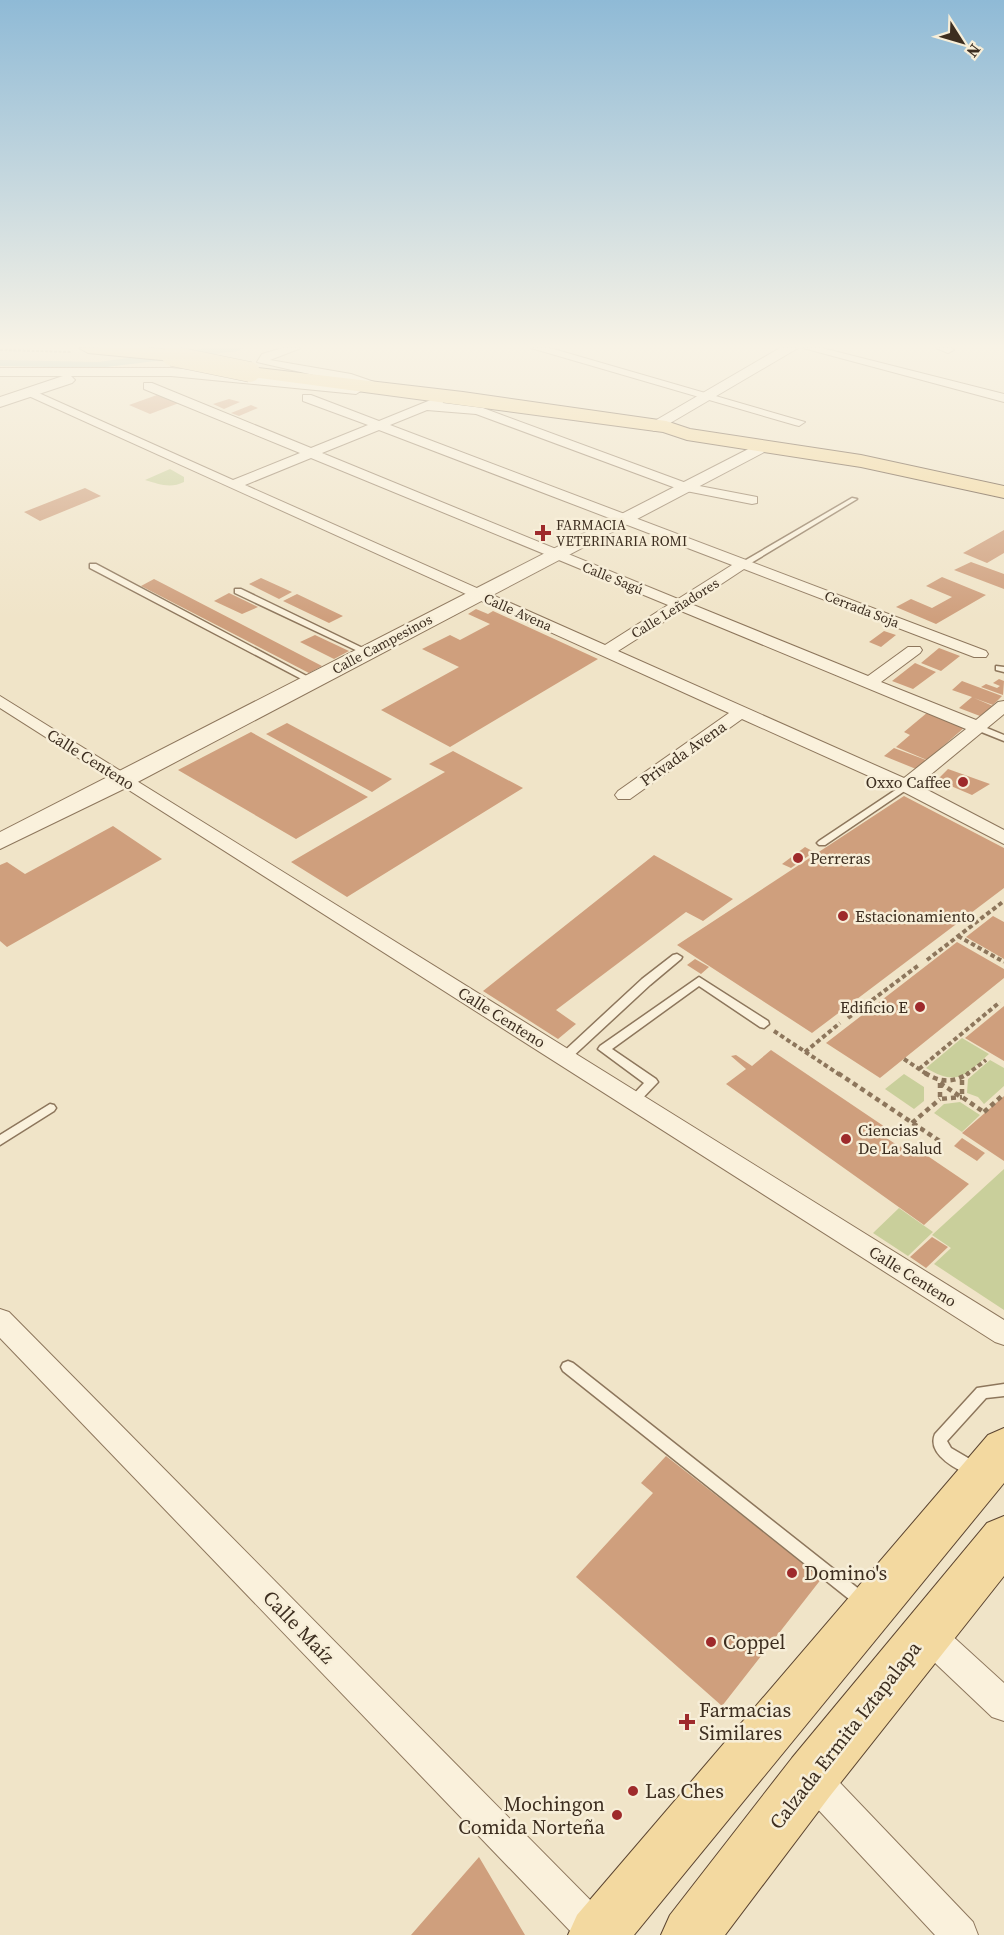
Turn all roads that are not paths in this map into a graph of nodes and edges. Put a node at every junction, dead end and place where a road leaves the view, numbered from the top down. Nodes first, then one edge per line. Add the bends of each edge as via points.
1 (129, 438) edge
2 (274, 438) edge
3 (346, 438) edge
4 (413, 438) edge
5 (554, 438) edge
6 (715, 438) edge
7 (776, 438) edge
8 (764, 446) junction
9 (310, 453) junction
10 (1004, 480) edge
11 (233, 485) junction
12 (687, 487) junction
13 (1004, 492) edge
14 (854, 498) dead end
15 (752, 500) dead end
16 (624, 519) junction
17 (555, 554) junction
18 (743, 564) junction
19 (93, 566) dead end
20 (238, 591) dead end
21 (478, 594) junction
22 (680, 605) junction
23 (914, 650) dead end
24 (367, 652) junction
25 (606, 652) junction
26 (980, 654) dead end
27 (312, 681) junction
28 (869, 683) junction
29 (0, 701) edge
30 (1004, 706) edge
31 (741, 712) junction
32 (977, 728) junction
33 (1004, 738) edge
34 (124, 780) junction
35 (906, 786) junction
36 (624, 795) dead end
37 (1004, 838) edge
38 (0, 842) edge
39 (822, 843) dead end
40 (678, 957) dead end
41 (764, 1024) road end
42 (565, 1057) junction
43 (634, 1100) junction
44 (50, 1108) dead end
45 (0, 1141) edge
46 (0, 1320) edge
47 (1004, 1334) edge
48 (568, 1367) dead end
49 (1004, 1390) edge
50 (999, 1456) edge
51 (1004, 1539) edge
52 (871, 1608) junction
53 (926, 1633) junction
54 (1004, 1706) edge
55 (811, 1777) junction
56 (598, 1934) edge
57 (690, 1935) edge
58 (960, 1935) edge

1 - 11 street, Calle Avena
2 - 9 street, Calle Sagú
3 - 9 street
4 - 16 street, Cerrada Soja
5 - 12 street
6 - 8 main road
7 - 10 main road
8 - 12 street, Calle Campesinos
8 - 13 main road via 861,461
9 - 11 street
9 - 17 street, Calle Sagú
11 - 21 street, Calle Avena
12 - 15 street
12 - 16 street, Calle Campesinos
14 - 18 lane
16 - 17 street, Calle Campesinos
16 - 18 street, Cerrada Soja
17 - 21 street, Calle Campesinos
17 - 22 street, Calle Sagú
18 - 22 street, Calle Leñadores
18 - 26 street, Cerrada Soja
19 - 27 lane
20 - 24 lane
21 - 24 street, Calle Campesinos
21 - 25 street, Calle Avena
22 - 25 street, Calle Leñadores
22 - 28 street, Calle Sagú
23 - 28 street
24 - 27 street, Calle Campesinos
25 - 31 street, Calle Avena
27 - 34 street, Calle Campesinos
28 - 32 street, Calle Sagú
29 - 34 street, Calle Centeno
30 - 32 street
31 - 35 street, Calle Avena
31 - 36 street, Privada Avena
32 - 33 lane
32 - 35 street
34 - 38 street, Calle Campesinos
34 - 42 street, Calle Centeno
35 - 37 street, Calle Avena
35 - 39 lane
40 - 42 lane
41 - 43 lane via 699,981 604,1049 652,1082
42 - 43 street, Calle Centeno
43 - 47 street, Calle Centeno
44 - 45 lane
46 - 56 street, Calle Maíz
48 - 52 lane
49 - 50 lane via 982,1392 940,1439 946,1453
50 - 52 main road
51 - 53 main road, Calzada Ermita Iztapalapa
52 - 56 main road
53 - 54 street
53 - 55 main road, Calzada Ermita Iztapalapa
55 - 57 main road, Calzada Ermita Iztapalapa
55 - 58 street

